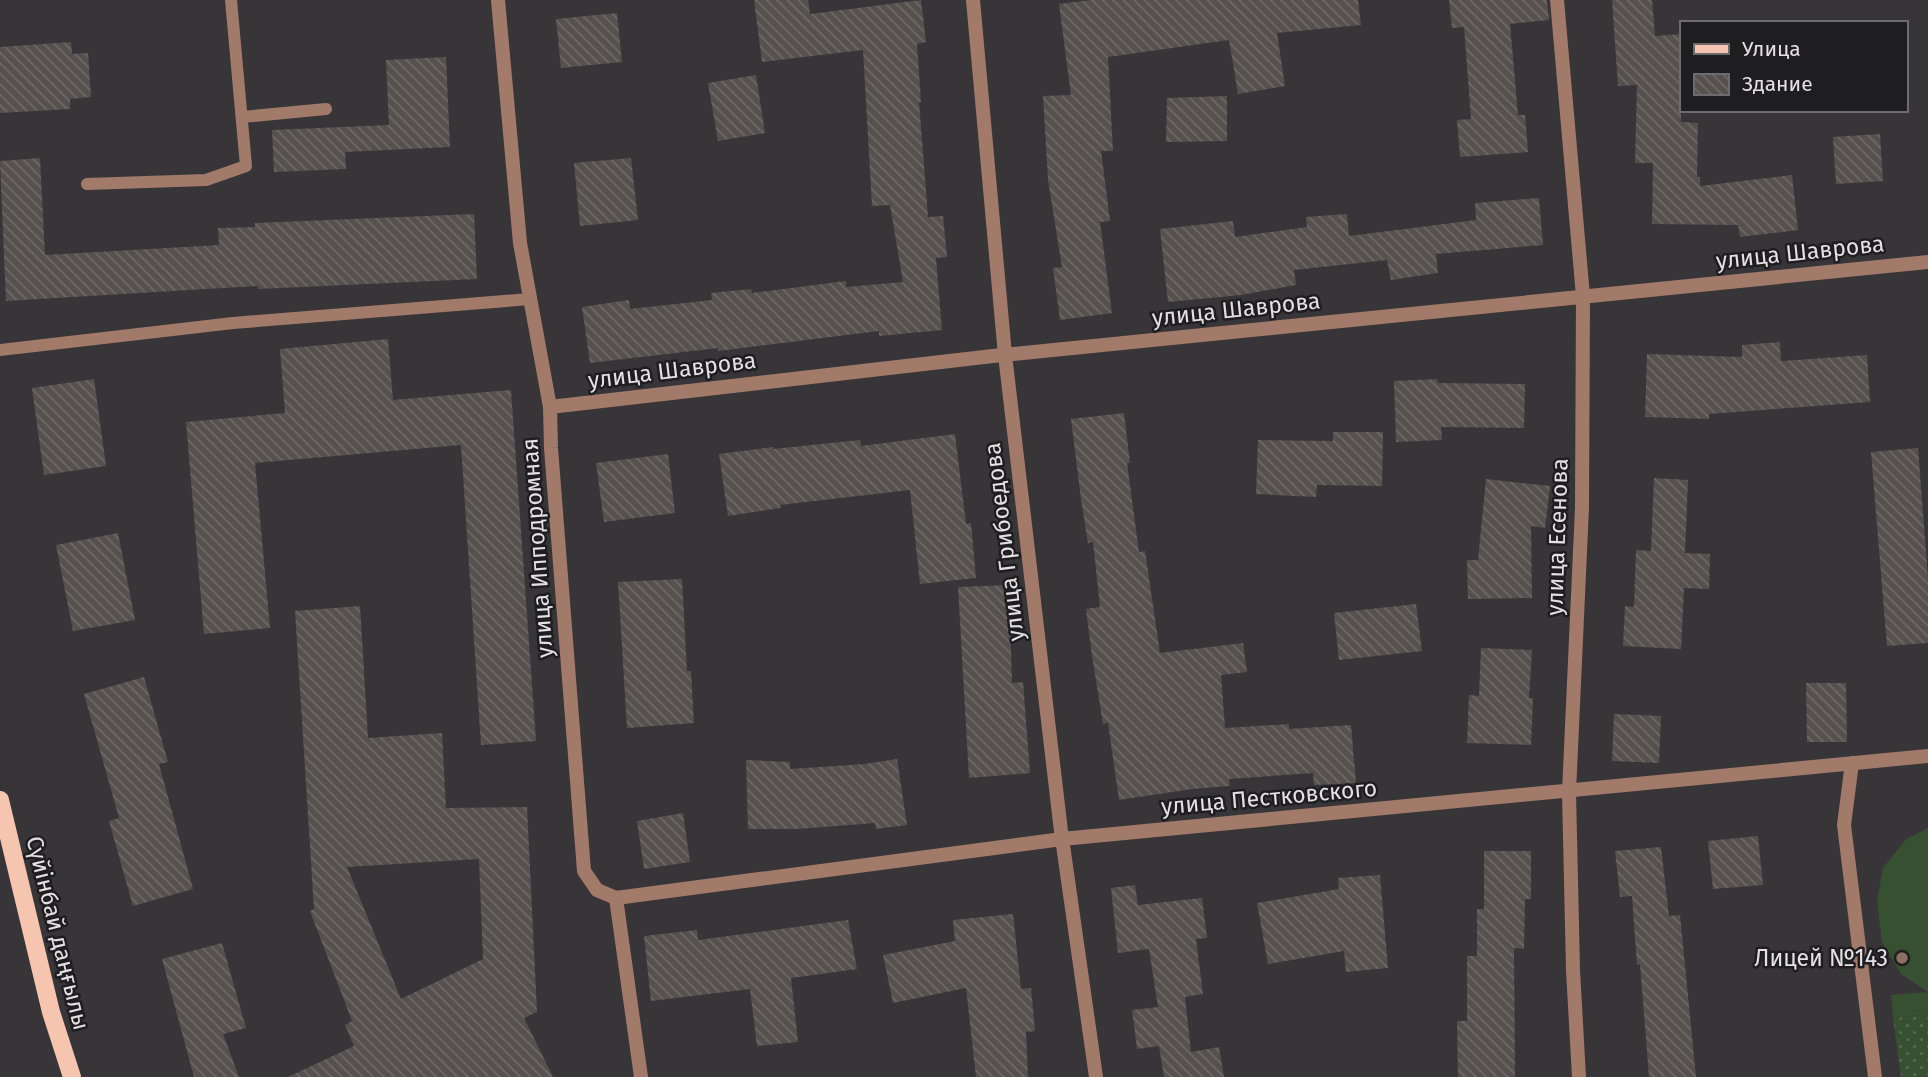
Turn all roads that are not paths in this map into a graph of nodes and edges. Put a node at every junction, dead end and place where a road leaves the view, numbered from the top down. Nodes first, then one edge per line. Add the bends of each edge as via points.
1 (231, 0) edge
2 (498, 0) edge
3 (973, 0) edge
4 (1557, 0) edge
5 (326, 109) dead end
6 (242, 117) junction
7 (87, 184) dead end
8 (1928, 262) edge
9 (1583, 296) junction
10 (530, 299) junction
11 (0, 350) edge
12 (1006, 355) junction
13 (550, 407) junction
14 (1928, 756) edge
15 (1852, 764) junction
16 (1570, 792) junction
17 (0, 800) edge
18 (1062, 839) junction
19 (616, 898) junction
20 (72, 1077) edge
21 (641, 1077) edge
22 (1096, 1077) edge
23 (1579, 1077) edge
24 (1875, 1077) edge

1 - 6 lane
2 - 10 street, улица Ипподромная via 520,243
3 - 12 street, улица Грибоедова
4 - 9 street, улица Есенова
5 - 6 lane
6 - 7 lane via 246,166 206,180
8 - 9 street, улица Шаврова
9 - 12 street, улица Шаврова
9 - 16 street, улица Есенова via 1582,508
10 - 11 lane via 233,323
10 - 13 street, улица Ипподромная
12 - 13 street, улица Шаврова
12 - 18 street, улица Грибоедова
13 - 19 street, улица Ипподромная via 584,871 597,890
14 - 15 street, улица Пестковского
15 - 16 street, улица Пестковского
15 - 24 street via 1844,825
16 - 18 street, улица Пестковского
16 - 23 street, улица Есенова
17 - 20 main road, Сүйінбай даңғылы via 51,1013
18 - 19 street, улица Пестковского
18 - 22 street, улица Грибоедова
19 - 21 street

